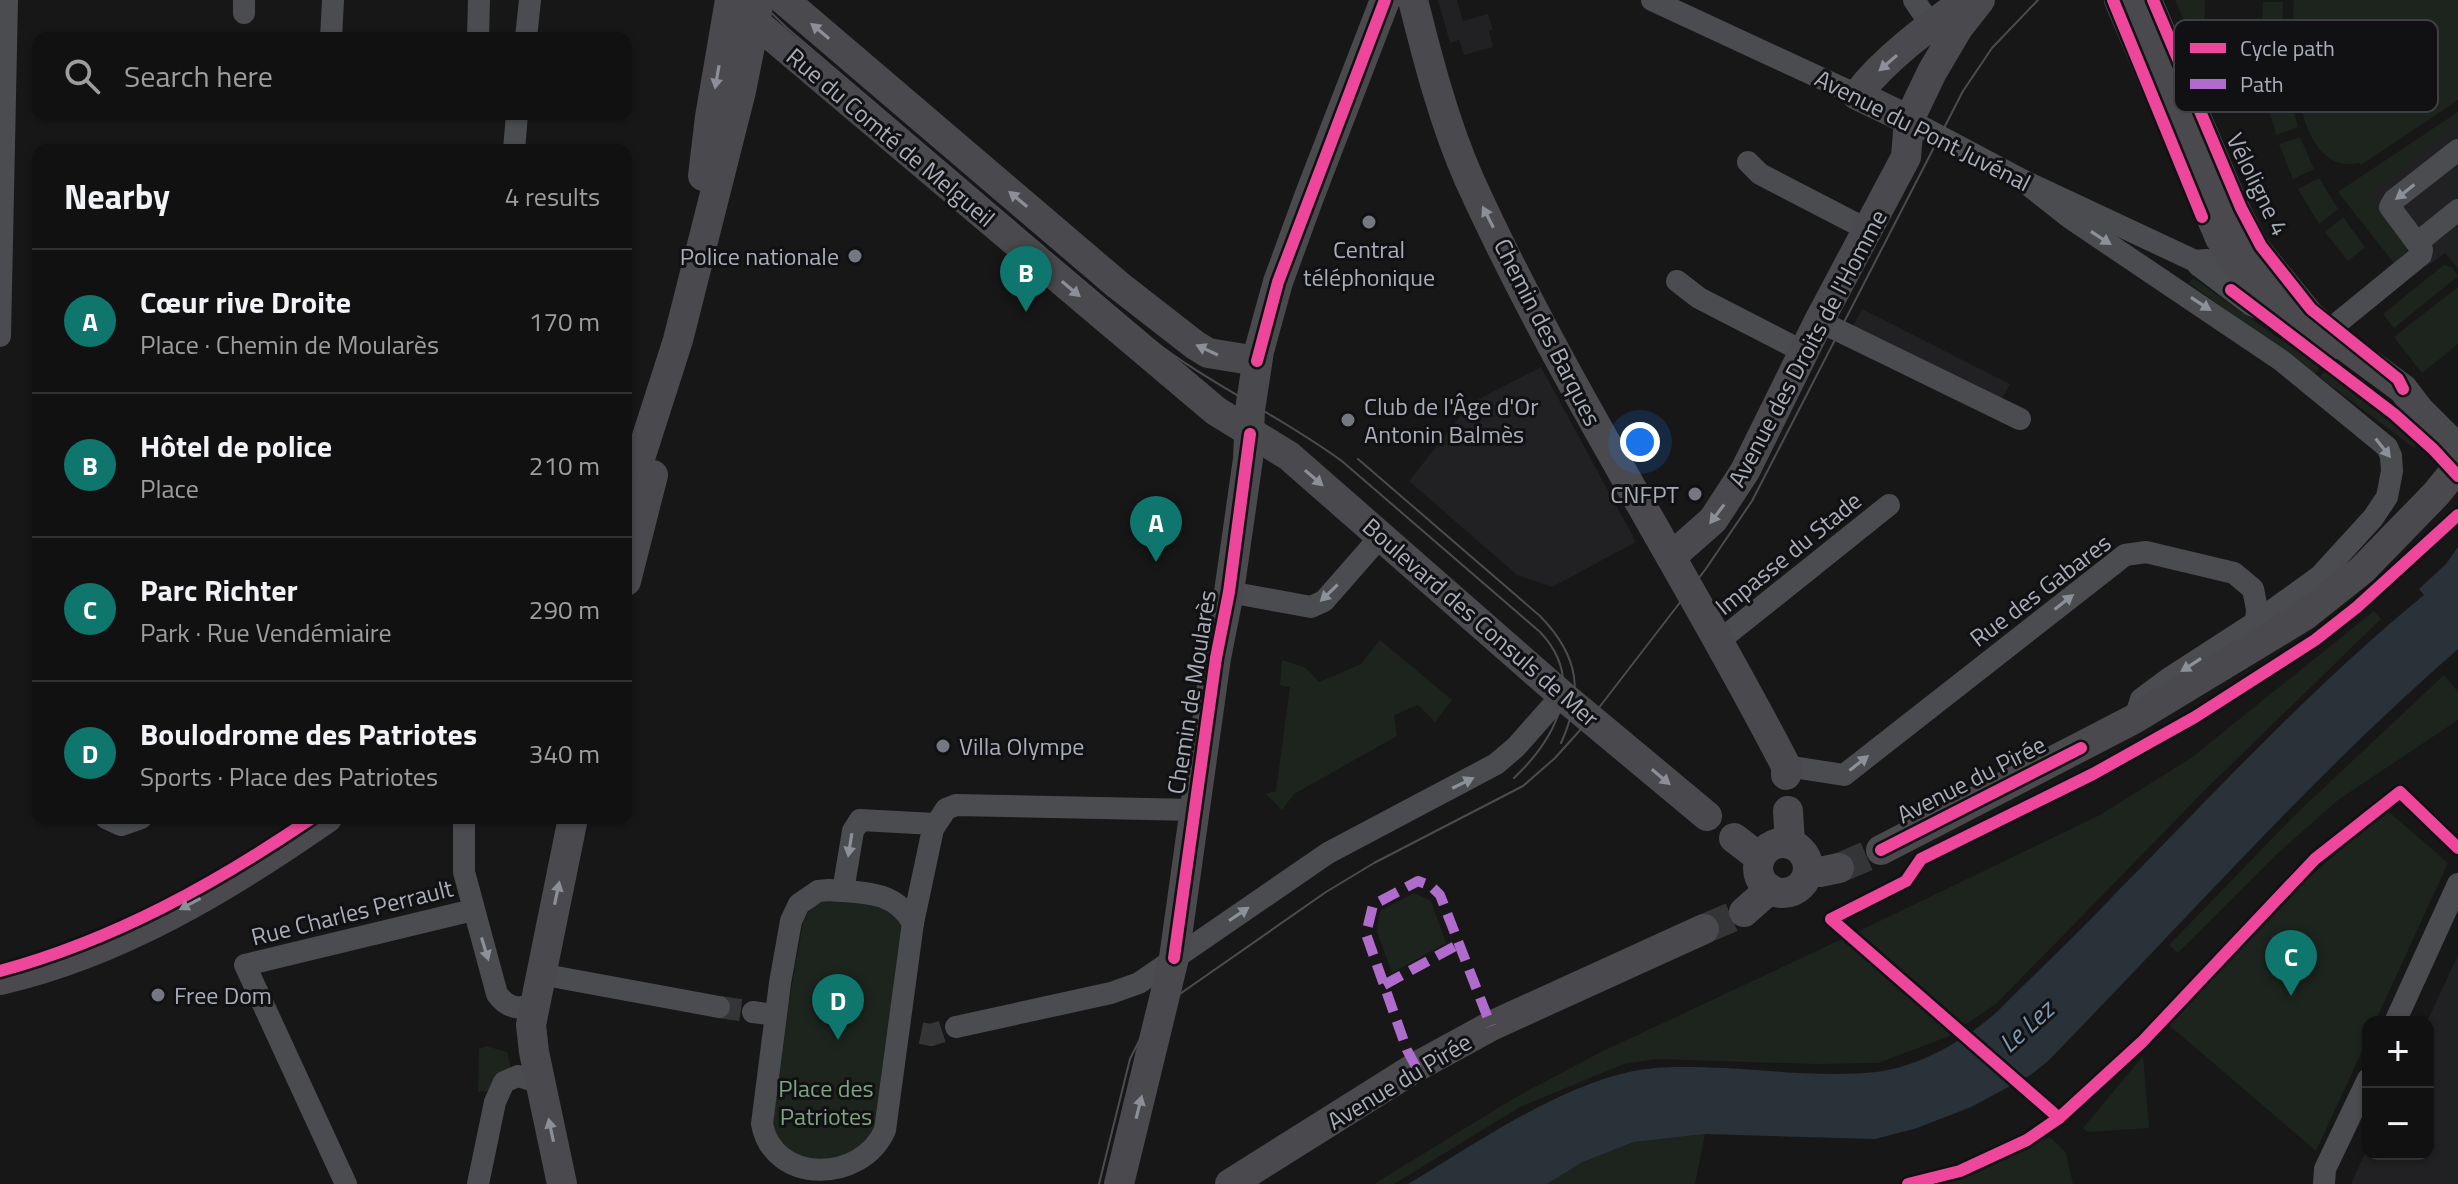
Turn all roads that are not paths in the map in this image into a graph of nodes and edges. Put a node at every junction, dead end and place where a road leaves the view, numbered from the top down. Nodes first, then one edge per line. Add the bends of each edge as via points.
1 (7, 0) edge
2 (333, 0) edge
3 (479, 0) edge
4 (530, 0) edge
5 (732, 0) edge
6 (784, 0) edge
7 (1385, 0) edge
8 (1413, 0) edge
9 (1652, 0) edge
10 (1914, 0) edge
11 (1966, 0) edge
12 (1980, 0) edge
13 (2119, 0) edge
14 (2147, 0) edge
15 (757, 11) edge
16 (1933, 24) junction
17 (331, 32) edge
18 (478, 32) edge
19 (527, 32) edge
20 (794, 54) junction
21 (1942, 54) junction
22 (2174, 63) edge
23 (741, 91) junction
24 (1857, 95) junction
25 (2195, 112) edge
26 (516, 120) edge
27 (1909, 120) junction
28 (514, 144) edge
29 (2458, 150) edge
30 (1748, 162) dead end
31 (2022, 180) junction
32 (2458, 210) edge
33 (1868, 230) junction
34 (2145, 238) junction
35 (2417, 243) junction
36 (2136, 261) junction
37 (2195, 261) junction
38 (2245, 277) junction
39 (1677, 281) dead end
40 (691, 283) junction
41 (2287, 308) junction
42 (1819, 321) junction
43 (0, 336) edge
44 (678, 340) junction
45 (2326, 342) junction
46 (1804, 352) junction
47 (1257, 361) junction
48 (2020, 419) dead end
49 (1250, 434) junction
50 (2452, 443) edge
51 (2458, 467) edge
52 (632, 483) edge
53 (1889, 505) dead end
54 (1381, 536) junction
55 (632, 557) edge
56 (1671, 557) junction
57 (1229, 592) junction
58 (2256, 622) junction
59 (1719, 641) junction
60 (1562, 695) junction
61 (2134, 719) junction
62 (1786, 770) joint
63 (1194, 810) junction
64 (1788, 811) dead end
65 (1707, 816) dead end
66 (318, 824) edge
67 (464, 824) edge
68 (572, 824) edge
69 (935, 824) junction
70 (1734, 838) dead end
71 (1790, 844) junction
72 (1881, 850) tunnel mouth
73 (1760, 858) junction
74 (1839, 868) tunnel mouth
75 (1808, 870) junction
76 (2458, 884) edge
77 (1770, 889) junction
78 (843, 891) junction
79 (473, 910) junction
80 (1744, 912) tunnel mouth
81 (913, 923) junction
82 (2458, 925) edge
83 (1704, 929) tunnel mouth
84 (1174, 958) junction
85 (0, 980) edge
86 (535, 1000) junction
87 (719, 1007) tunnel mouth
88 (2398, 1016) edge
89 (2415, 1016) edge
90 (956, 1027) tunnel mouth
91 (541, 1083) junction
92 (2364, 1088) edge
93 (2362, 1127) edge
94 (797, 1180) edge
95 (346, 1184) edge
96 (478, 1184) edge
97 (562, 1184) edge
98 (1119, 1184) edge
99 (1230, 1184) edge
100 (2324, 1184) edge
101 (2337, 1184) edge

1 - 43 street
2 - 17 street
3 - 18 street
4 - 19 street
5 - 15 main road, Rue du Comté de Melgueil
5 -> 40 main road via 710,117
47 -> 6 main road, Rue du Comté de Melgueil via 1208,353 1195,345
7 - 47 main road, Chemin de Moularès via 1278,282
56 -> 8 main road, Chemin des Barques via 1587,411 1469,178 1443,109
9 - 24 street, Avenue du Pont Juvénal
10 - 16 street
11 - 16 main road
12 - 21 main road
13 - 38 main road via 2203,202
14 - 22 main road
15 - 20 main road, Rue du Comté de Melgueil
15 - 23 main road
16 - 21 street
16 -> 24 main road
20 - 23 main road via 771,64
20 -> 49 main road, Rue du Comté de Melgueil via 1151,357
21 - 27 main road
23 - 40 main road
24 - 27 main road, Avenue du Pont Juvénal
25 - 41 main road via 2251,242
26 - 28 street
27 - 31 street, Avenue du Pont Juvénal
27 - 33 main road, Avenue des Droits de l'Homme via 1906,157
29 -> 35 street via 2390,207
30 - 33 street via 1760,174
31 - 34 street, Avenue du Pont Juvénal
31 -> 36 street
32 - 35 street
33 - 42 main road, Avenue des Droits de l'Homme
34 - 36 street
34 - 37 street, Avenue du Pont Juvénal
35 - 45 street via 2422,250 2418,259 2344,318
36 -> 58 street via 2282,361 2387,447 2391,456 2387,497 2373,518 2320,576
37 - 38 street, Avenue du Pont Juvénal via 2207,260
37 - 41 street, Avenue du Pont Juvénal via 2251,305
38 - 41 main road, Avenue du Pont Juvénal
39 - 46 street via 1699,298
40 - 44 main road
41 - 45 main road, Avenue du Pont Juvénal
42 - 46 main road, Avenue des Droits de l'Homme
42 - 48 street
44 - 52 main road
44 - 55 main road via 673,393
45 - 50 main road, Avenue du Pont Juvénal via 2403,389
46 -> 56 main road, Avenue des Droits de l'Homme via 1737,484 1709,525
47 - 49 main road, Chemin de Moularès
49 -> 54 main road, Boulevard des Consuls de Mer via 1289,456
49 - 57 main road, Chemin de Moularès
51 - 61 main road, Avenue du Pirée via 2362,570 2304,616
53 - 59 street, Impasse du Stade
54 -> 57 street via 1324,601 1311,607
54 - 60 main road, Boulevard des Consuls de Mer
56 - 59 main road, Chemin des Barques
57 - 63 main road, Chemin de Moularès
58 -> 61 street via 2141,699
62 -> 58 street, Rue des Gabares via 1844,775 2125,555 2146,552 2234,573 2253,589
59 - 62 main road, Chemin des Barques
60 -> 65 main road, Boulevard des Consuls de Mer
84 -> 60 street via 1328,853 1496,764
61 - 72 main road, Avenue du Pirée
63 - 69 street via 956,805
63 - 84 main road, Chemin de Moularès
64 - 71 main road
66 -> 85 main road via 172,914 56,963
67 - 79 street via 464,872
86 -> 68 main road
69 -> 78 street via 860,820 853,831
69 - 81 street
70 - 73 main road
71 - 73 main road via 1776,844
71 - 75 main road via 1804,854
73 - 77 main road via 1759,875
74 - 75 main road
75 - 77 main road via 1794,891
76 - 88 street
77 - 80 main road
78 - 81 street via 892,899
78 - 94 street via 818,891 794,911 764,1014 764,1138
79 -> 86 street via 497,994 523,1008
79 - 95 street, Rue Charles Perrault via 245,965
81 - 94 street via 910,1032 879,1147 859,1168 839,1178
82 - 89 street
83 - 99 main road, Avenue du Pirée via 1491,1026
84 - 90 street via 1139,983 1111,993
98 -> 84 main road, Chemin de Moularès
86 - 87 street
86 - 91 main road via 534,1052
91 - 96 street via 518,1076 504,1082
97 -> 91 main road
92 - 100 street via 2325,1169
93 - 101 street

